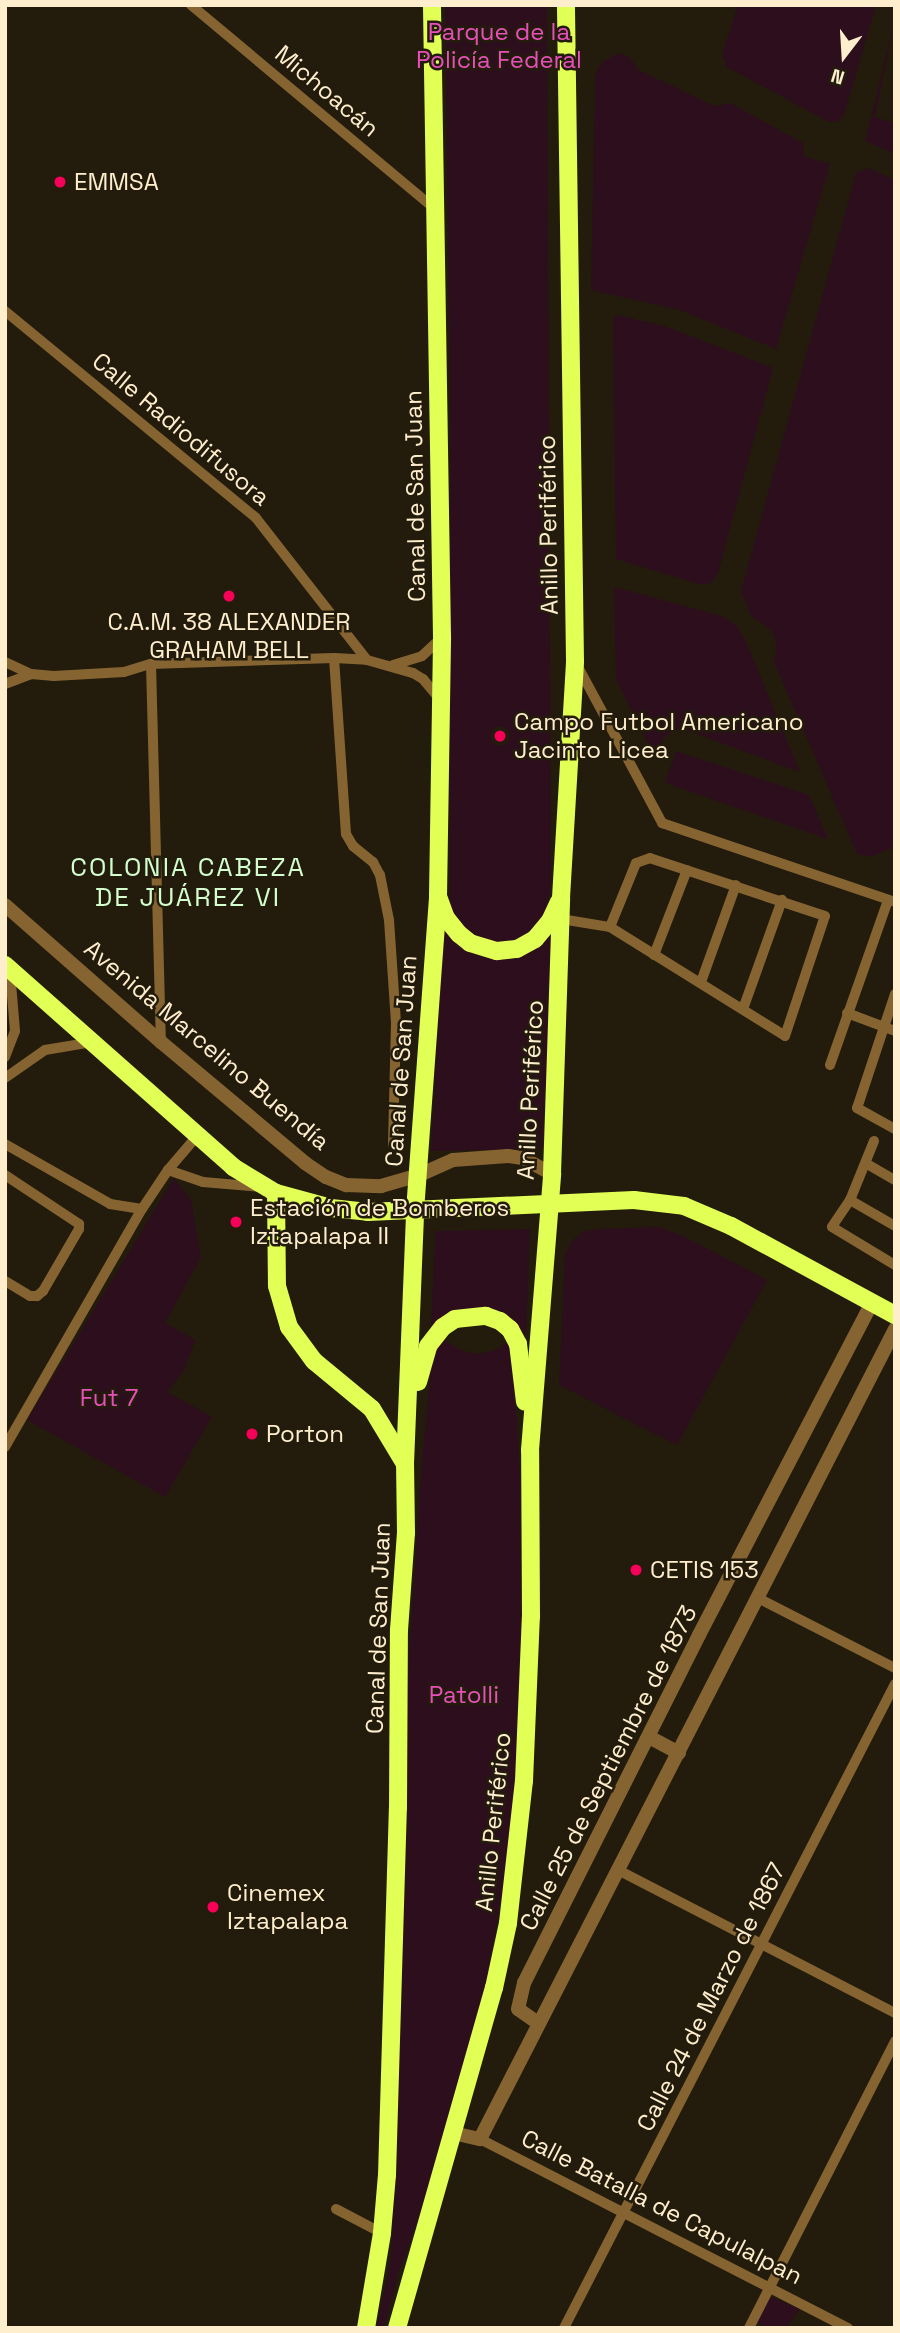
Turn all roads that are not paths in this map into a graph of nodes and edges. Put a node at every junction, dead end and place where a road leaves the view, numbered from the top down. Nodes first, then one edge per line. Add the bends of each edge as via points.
1 (191, 5) edge
2 (432, 5) edge
3 (566, 5) edge
4 (435, 209) junction
5 (5, 311) edge
6 (442, 637) junction
7 (334, 658) junction
8 (367, 660) junction
9 (575, 661) junction
10 (5, 662) edge
11 (151, 664) junction
12 (393, 665) junction
13 (31, 674) junction
14 (5, 684) edge
15 (442, 701) junction
16 (687, 870) junction
17 (736, 885) junction
18 (438, 896) junction
19 (561, 898) junction
20 (782, 900) junction
21 (891, 901) edge
22 (5, 905) edge
23 (561, 919) junction
24 (610, 927) junction
25 (654, 955) junction
26 (8, 967) edge
27 (701, 982) junction
28 (895, 994) edge
29 (743, 1009) junction
30 (847, 1013) junction
31 (889, 1029) edge
32 (93, 1042) junction
33 (162, 1042) junction
34 (5, 1057) edge
35 (830, 1065) dead end
36 (5, 1078) edge
37 (894, 1126) edge
38 (197, 1136) junction
39 (874, 1141) dead end
40 (5, 1144) edge
41 (393, 1144) dead end
42 (867, 1164) junction
43 (168, 1170) junction
44 (552, 1174) junction
45 (5, 1175) edge
46 (417, 1176) junction
47 (895, 1180) edge
48 (269, 1190) junction
49 (850, 1200) junction
50 (549, 1205) junction
51 (142, 1209) junction
52 (415, 1211) junction
53 (895, 1226) edge
54 (895, 1265) edge
55 (5, 1281) edge
56 (872, 1303) junction
57 (895, 1315) edge
58 (895, 1329) edge
59 (5, 1447) edge
60 (530, 1450) junction
61 (406, 1455) junction
62 (758, 1598) junction
63 (895, 1668) edge
64 (895, 1684) edge
65 (649, 1737) junction
66 (679, 1753) junction
67 (618, 1870) junction
68 (762, 1944) junction
69 (895, 2013) edge
70 (538, 2023) junction
71 (895, 2041) edge
72 (453, 2133) junction
73 (480, 2139) junction
74 (337, 2209) dead end
75 (623, 2214) junction
76 (382, 2233) junction
77 (769, 2288) junction
78 (366, 2328) edge
79 (397, 2328) edge
80 (564, 2328) edge
81 (749, 2328) edge
82 (848, 2328) edge

1 - 4 street, Michoacán
2 - 4 main road, Canal de San Juan
3 - 9 main road, Anillo Periférico
4 - 6 main road, Canal de San Juan
5 - 8 street, Calle Radiodifusora via 256,518
6 - 12 street via 422,656
6 - 15 main road, Canal de San Juan
7 - 8 street
7 - 11 street
7 - 41 street via 346,834 380,874 389,920 396,1023
8 - 12 street
9 - 19 main road, Anillo Periférico
9 - 21 street via 662,823
10 - 13 street
11 - 13 street via 124,672
11 - 33 street
12 - 15 street via 423,679
13 - 14 street
15 - 18 main road, Canal de San Juan
16 - 17 street
16 - 24 street via 650,858 641,860
16 - 25 street
17 - 20 street
17 - 27 street
18 - 19 main road via 446,918 459,934 470,943 497,951 517,949 535,939
18 - 46 main road, Canal de San Juan
19 - 23 main road, Anillo Periférico
20 - 29 street
20 - 29 street via 825,916 786,1036
21 - 30 street
22 - 33 street, Avenida Marcelino Buendía
23 - 24 street
23 - 44 main road, Anillo Periférico
24 - 25 street
25 - 27 street
26 - 32 main road
26 - 34 street via 16,1025
27 - 29 street
28 - 31 street
30 - 31 street
30 - 35 street
31 - 37 street via 857,1108
32 - 36 street via 44,1050
32 - 38 main road
33 - 46 street, Avenida Marcelino Buendía via 326,1177 365,1187
38 - 43 street
38 - 48 main road
39 - 42 street
40 - 51 street via 110,1203
42 - 47 street
42 - 49 street
43 - 48 street via 203,1182
43 - 51 street
44 - 46 street, Avenida Marcelino Buendía via 523,1158 508,1156 453,1160
44 - 50 main road, Anillo Periférico
45 - 55 street via 79,1224 37,1296
46 - 52 main road, Canal de San Juan
48 - 52 main road via 331,1208
48 - 61 main road via 278,1286 289,1327 314,1361 372,1409
49 - 53 street
49 - 54 street via 832,1227
50 - 52 main road
50 - 56 main road via 634,1200 684,1206 731,1226
50 - 60 main road, Anillo Periférico
51 - 59 street
52 - 61 main road, Canal de San Juan
56 - 57 main road
56 - 65 street, Calle 25 de Septiembre de 1873
58 - 62 street
60 - 61 main road via 518,1343 500,1321 479,1316 455,1319 433,1336
60 - 72 main road, Anillo Periférico via 531,1616 520,1827 495,1988
61 - 76 main road, Canal de San Juan via 392,2046
62 - 63 street
62 - 66 street
64 - 68 street, Calle 24 de Marzo de 1867
65 - 66 street
65 - 70 street, Calle 25 de Septiembre de 1873 via 519,1996 518,2009
66 - 67 street
67 - 68 street
67 - 70 street
68 - 69 street
68 - 75 street, Calle 24 de Marzo de 1867
70 - 73 street
71 - 77 street
72 - 73 street, Calle Batalla de Capulalpan
72 - 79 main road, Anillo Periférico
73 - 75 street, Calle Batalla de Capulalpan
74 - 76 street
75 - 77 street, Calle Batalla de Capulalpan
75 - 80 street, Calle 24 de Marzo de 1867
76 - 78 main road, Canal de San Juan
77 - 81 street
77 - 82 street, Calle Batalla de Capulalpan

